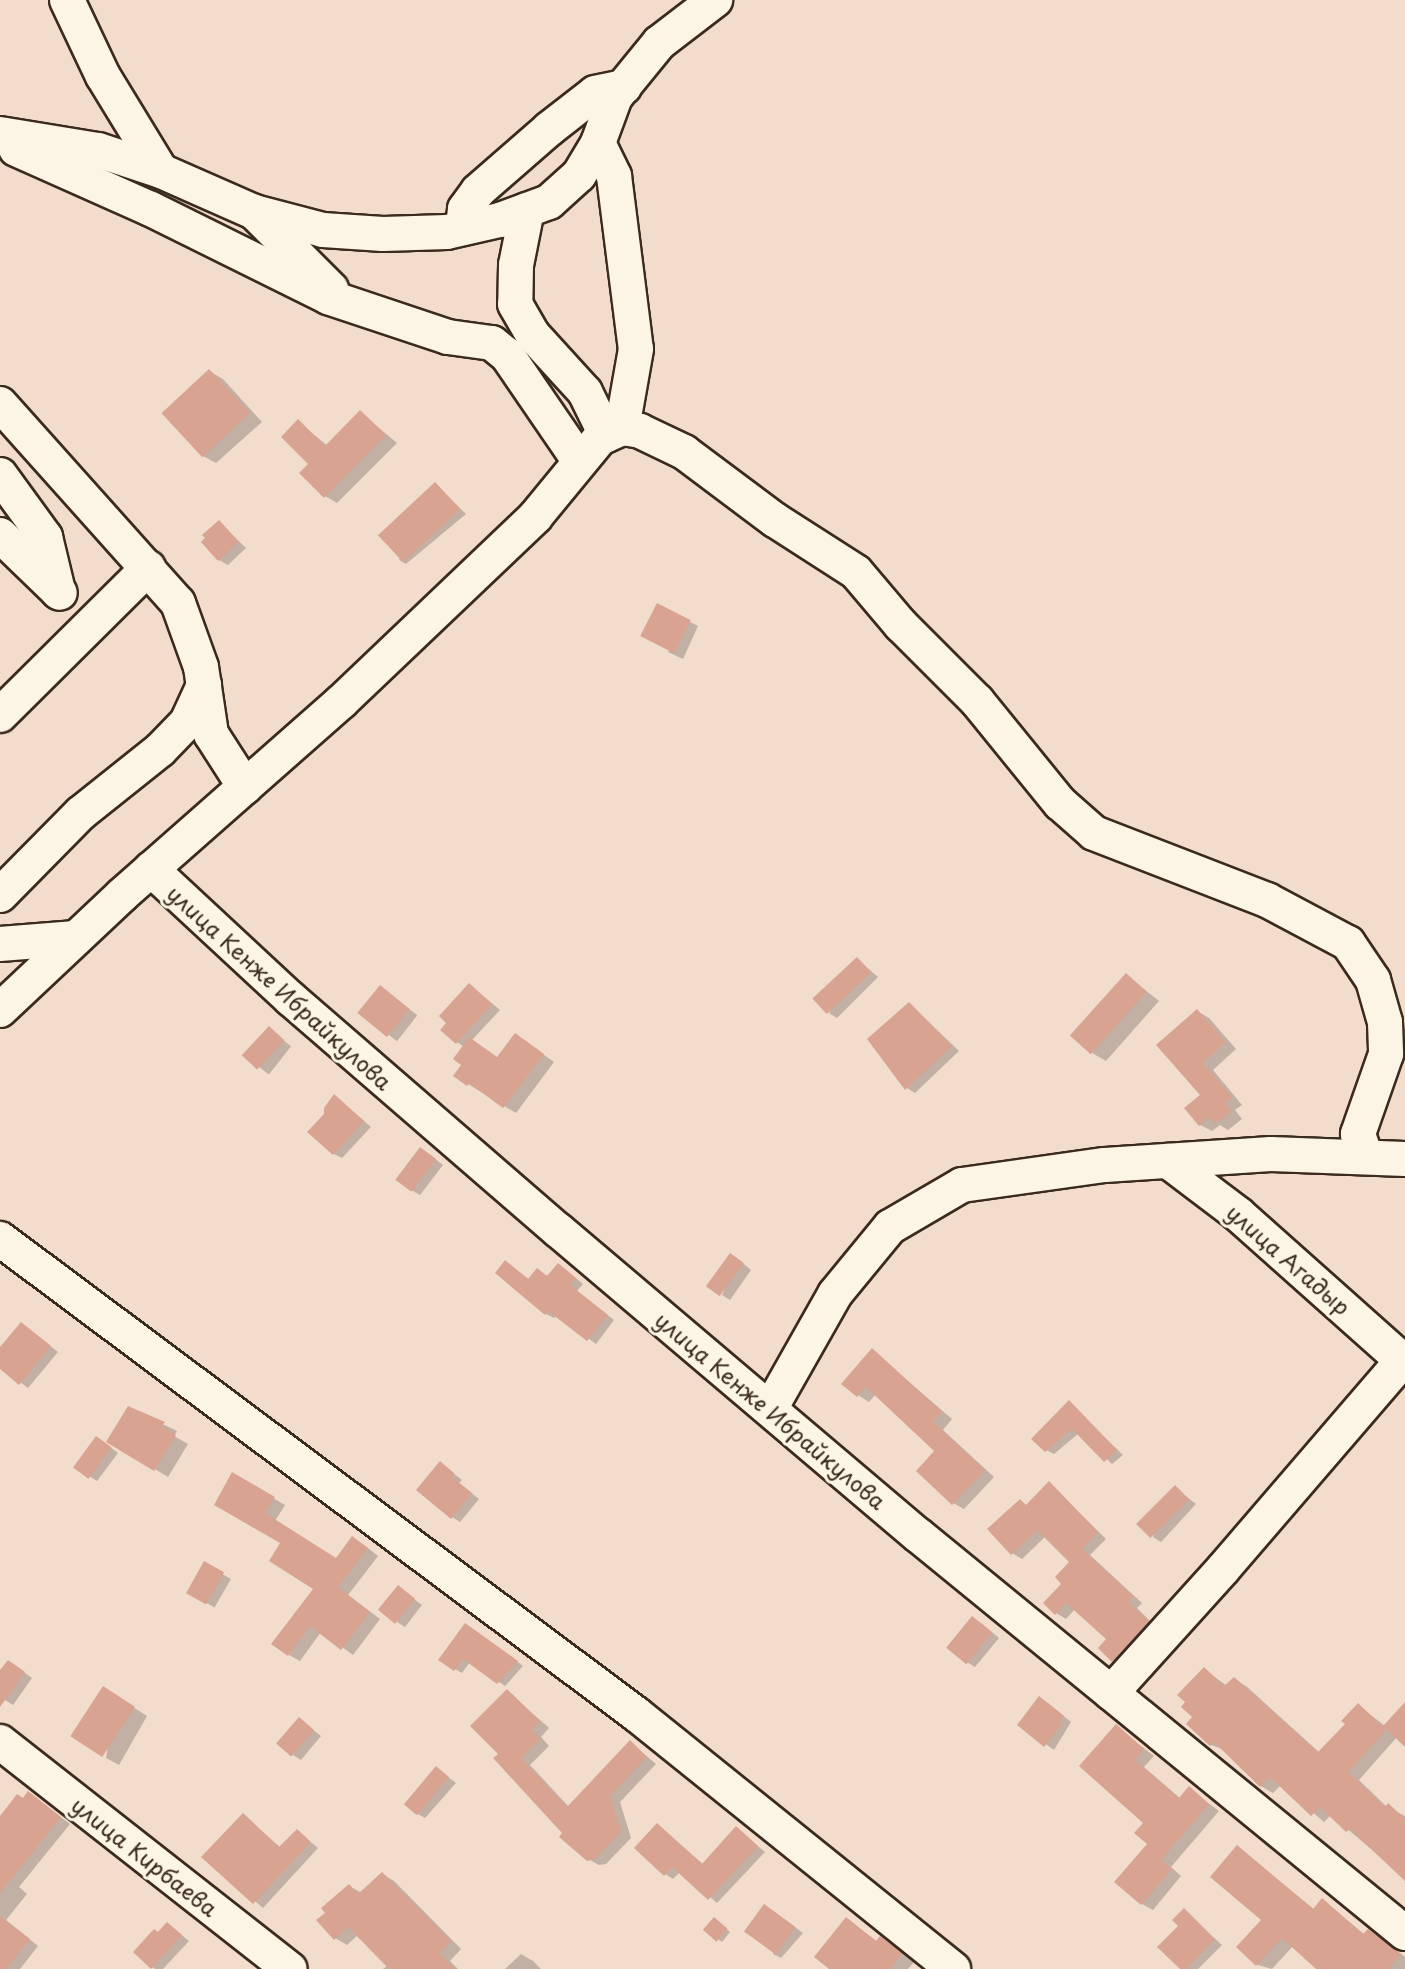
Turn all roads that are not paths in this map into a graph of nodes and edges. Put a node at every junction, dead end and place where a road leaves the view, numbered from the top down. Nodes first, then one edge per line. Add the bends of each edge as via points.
1 (67, 0) edge
2 (715, 0) edge
3 (624, 87) junction
4 (0, 137) edge
5 (598, 143) junction
6 (161, 171) junction
7 (527, 210) junction
8 (254, 212) junction
9 (463, 228) junction
10 (345, 304) junction
11 (515, 304) junction
12 (492, 343) junction
13 (0, 404) edge
14 (614, 432) junction
15 (579, 460) junction
16 (0, 475) edge
17 (4, 546) edge
18 (148, 568) junction
19 (58, 591) junction
20 (92, 624) junction
21 (204, 685) junction
22 (0, 715) edge
23 (245, 787) junction
24 (151, 869) junction
25 (0, 895) edge
26 (76, 938) junction
27 (0, 944) edge
28 (0, 1010) edge
29 (1366, 1157) junction
30 (1405, 1159) edge
31 (1168, 1161) junction
32 (0, 1239) edge
33 (1403, 1362) edge
34 (770, 1409) junction
35 (1111, 1693) junction
36 (0, 1742) edge
37 (1405, 1933) edge
38 (290, 1969) edge
39 (953, 1969) edge

1 - 6 street via 118,103
2 - 3 street via 659,43
3 - 5 street
3 - 9 street via 595,93 478,191 465,209
4 - 6 street via 98,150
4 - 10 street
5 - 7 street via 579,175 549,202
5 - 14 street via 614,176 636,349
6 - 8 street
7 - 9 street
7 - 11 street
8 - 9 street via 323,230 383,234
8 - 10 street
10 - 12 street via 448,337
11 - 12 street via 505,330
11 - 14 street via 533,335
12 - 15 street via 507,355
13 - 18 street
14 - 15 street
14 - 29 street via 640,431 684,452 856,572 977,701 1060,803 1094,833 1267,900 1348,943 1373,980 1385,1022 1386,1054 1358,1134
15 - 23 street via 535,517
16 - 19 street via 45,537
17 - 19 street
18 - 20 street
18 - 21 street via 178,603
19 - 20 street
20 - 22 street
21 - 23 street via 211,734
21 - 25 street via 187,722 81,813
23 - 24 street
24 - 26 street
24 - 34 street, улица Кенже Ибрайкулова via 373,1071
26 - 27 street
26 - 28 street
29 - 30 street
29 - 31 street via 1271,1154
31 - 33 street, улица Агадыр via 1238,1214
31 - 34 street via 962,1185 890,1227 835,1294
32 - 39 street via 636,1714
33 - 35 street
34 - 35 street, улица Кенже Ибрайкулова
35 - 37 street, улица Кенже Ибрайкулова
36 - 38 street, улица Кирбаева

